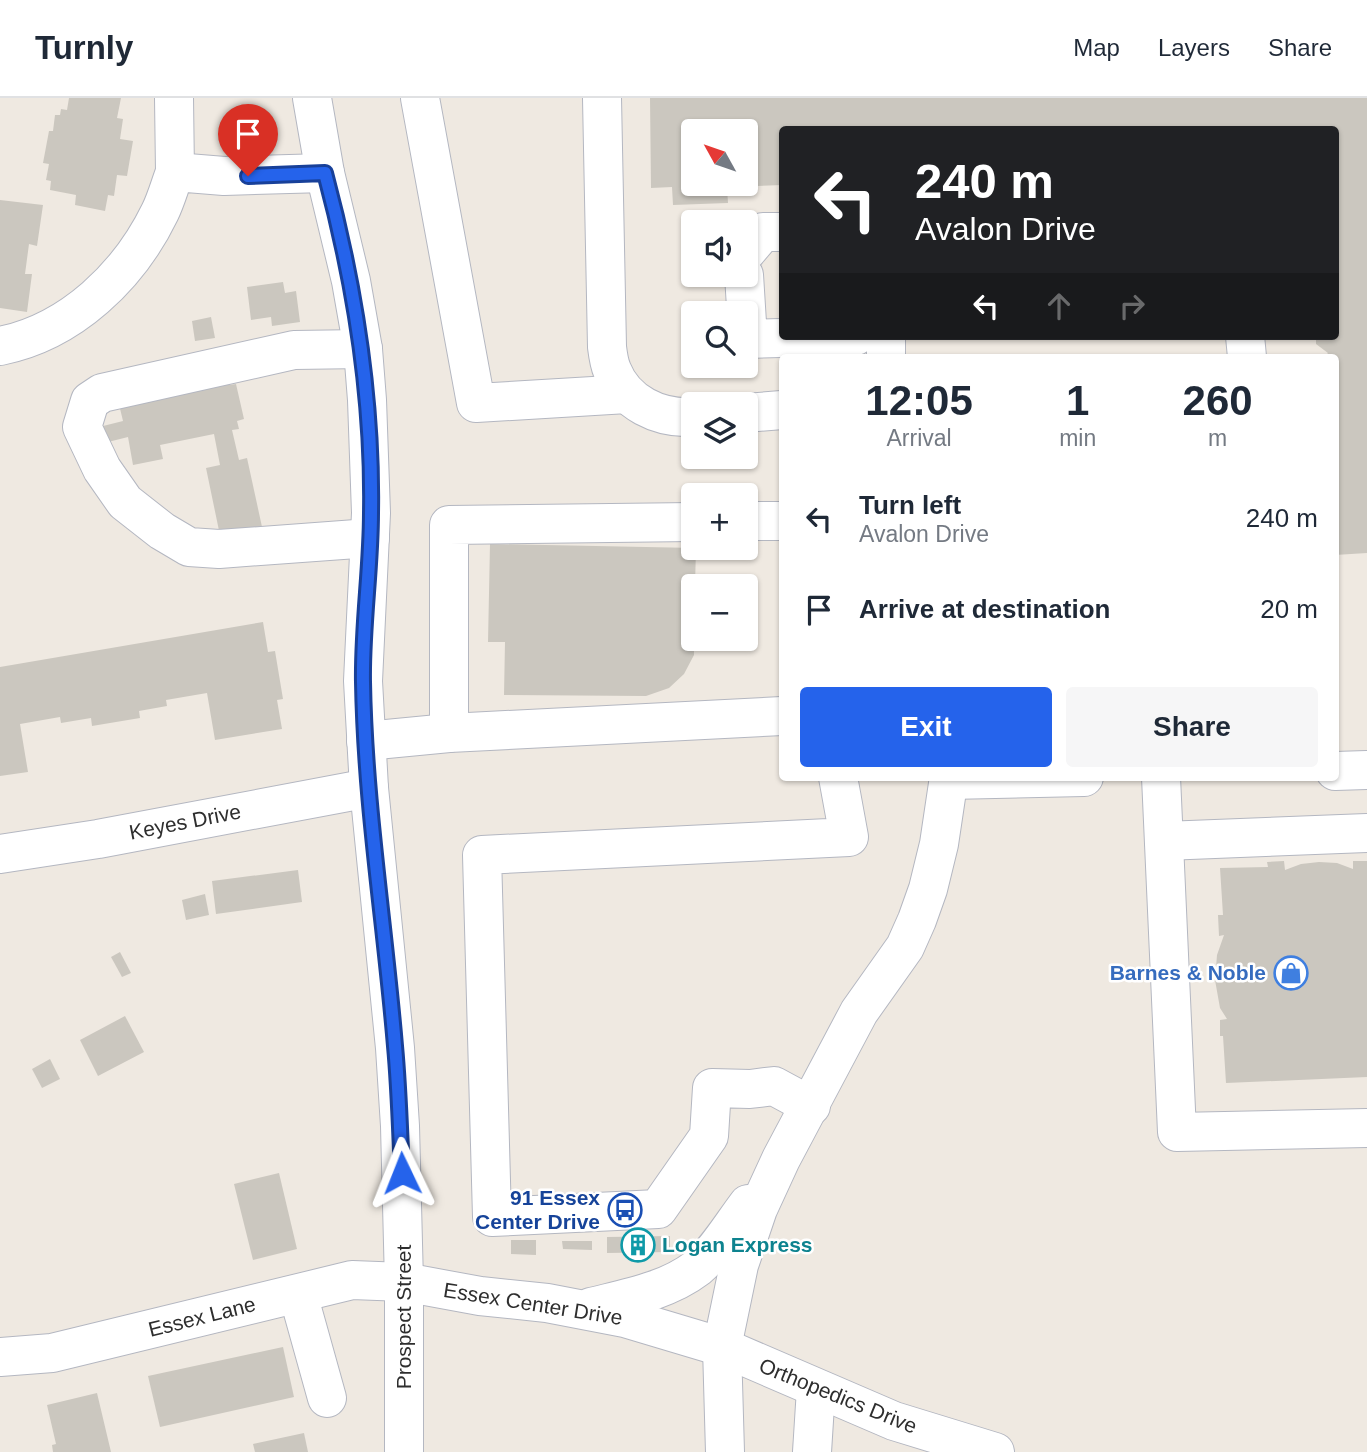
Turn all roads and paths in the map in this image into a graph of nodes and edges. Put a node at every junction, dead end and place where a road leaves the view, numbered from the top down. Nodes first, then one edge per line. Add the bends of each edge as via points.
1 (174, 98) edge
2 (312, 98) edge
3 (420, 98) edge
4 (602, 98) edge
5 (175, 172) junction
6 (325, 173) junction
7 (779, 232) edge
8 (758, 238) edge
9 (745, 287) edge
10 (779, 338) edge
11 (0, 346) edge
12 (363, 348) junction
13 (627, 394) junction
14 (779, 410) edge
15 (758, 412) edge
16 (681, 418) edge
17 (758, 521) edge
18 (779, 521) edge
19 (681, 522) edge
20 (370, 538) junction
21 (779, 716) edge
22 (449, 733) junction
23 (366, 740) junction
24 (1367, 770) edge
25 (1339, 771) edge
26 (839, 781) edge
27 (949, 781) edge
28 (1161, 781) edge
29 (369, 788) junction
30 (1367, 833) edge
31 (1164, 841) junction
32 (0, 853) edge
33 (810, 1106) junction
34 (1367, 1128) edge
35 (781, 1159) junction
36 (404, 1282) junction
37 (299, 1294) junction
38 (582, 1310) junction
39 (722, 1347) junction
40 (0, 1357) edge
41 (816, 1389) junction
42 (327, 1398) dead end
43 (404, 1452) edge
44 (725, 1452) edge
45 (812, 1452) edge
46 (995, 1452) edge

1 - 5 street
2 - 6 street, Prospect Street
3 - 13 street via 476,403
4 - 13 street via 607,348 612,370
5 - 6 street via 236,176
5 - 11 street via 160,213 132,258 100,295 56,326
6 - 12 street, Prospect Street
7 - 8 street via 763,232
9 - 10 street via 748,339
12 - 20 street, Prospect Street via 371,463
12 - 20 street via 294,349 102,393 90,401 82,427 102,469 125,502 189,547
13 - 16 street via 650,411
14 - 15 street
17 - 18 street
19 - 22 street via 450,525
20 - 23 street, Prospect Street via 363,681
21 - 22 street
22 - 23 street
23 - 29 street, Prospect Street
24 - 25 street
26 - 33 street via 849,837 482,855 492,1217 658,1209 709,1136 712,1088 774,1086
27 - 33 street via 939,844 917,920 905,947 859,1012
28 - 31 street
29 - 32 street, Keyes Drive
29 - 36 street, Prospect Street via 395,1048
30 - 31 street
31 - 34 street via 1177,1132
33 - 35 street
35 - 38 street via 699,1266 676,1282
35 - 39 street via 739,1265
36 - 37 street, Essex Lane via 352,1280
36 - 38 street, Essex Center Drive
36 - 43 street, Prospect Street
37 - 40 street, Essex Lane via 52,1353
37 - 42 street
38 - 39 street, Essex Center Drive
39 - 41 street, Orthopedics Drive
39 - 44 street
41 - 45 street
41 - 46 street, Orthopedics Drive via 922,1431

